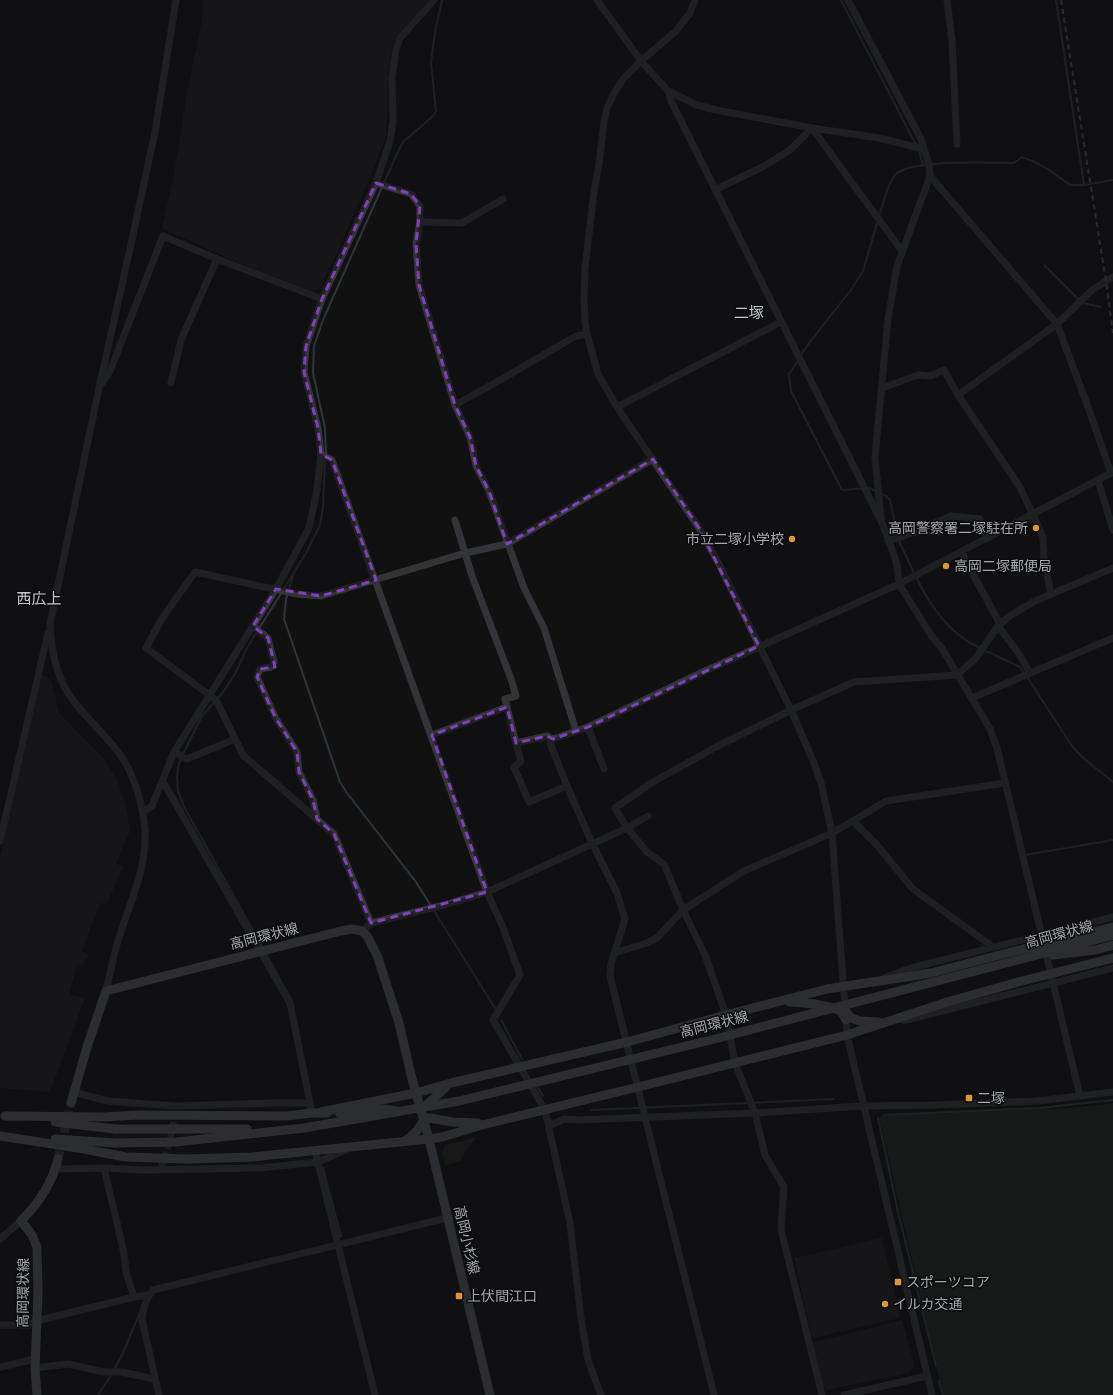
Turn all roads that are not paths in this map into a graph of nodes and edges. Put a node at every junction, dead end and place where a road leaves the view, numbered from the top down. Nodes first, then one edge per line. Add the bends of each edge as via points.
1 (176, 0) edge
2 (434, 0) edge
3 (598, 0) edge
4 (695, 0) edge
5 (848, 0) edge
6 (947, 0) edge
7 (641, 61) junction
8 (668, 91) junction
9 (812, 128) junction
10 (957, 144) dead end
11 (924, 149) junction
12 (930, 176) junction
13 (376, 183) junction
14 (715, 190) junction
15 (503, 200) dead end
16 (420, 222) junction
17 (902, 251) junction
18 (217, 259) junction
19 (1113, 277) edge
20 (322, 299) junction
21 (781, 322) junction
22 (1057, 324) junction
23 (587, 334) junction
24 (171, 383) dead end
25 (99, 388) junction
26 (882, 388) junction
27 (958, 395) junction
28 (455, 405) junction
29 (617, 407) junction
30 (321, 454) junction
31 (653, 459) junction
32 (1112, 472) edge
33 (1098, 480) junction
34 (1032, 514) junction
35 (455, 520) dead end
36 (882, 524) junction
37 (1113, 530) edge
38 (988, 538) junction
39 (888, 541) junction
40 (507, 544) junction
41 (961, 552) junction
42 (465, 553) junction
43 (1113, 568) edge
44 (376, 580) junction
45 (899, 584) junction
46 (276, 589) junction
47 (1051, 594) junction
48 (50, 624) junction
49 (999, 625) junction
50 (253, 626) junction
51 (1113, 638) edge
52 (759, 646) junction
53 (1030, 673) junction
54 (957, 675) junction
55 (210, 696) junction
56 (972, 698) junction
57 (507, 707) junction
58 (791, 710) junction
59 (588, 727) junction
60 (576, 731) junction
61 (432, 735) junction
62 (235, 739) junction
63 (553, 739) junction
64 (516, 743) junction
65 (174, 752) junction
66 (604, 769) dead end
67 (162, 783) junction
68 (1005, 783) junction
69 (567, 786) junction
70 (143, 812) junction
71 (648, 816) dead end
72 (317, 819) junction
73 (853, 820) junction
74 (627, 828) junction
75 (832, 833) junction
76 (0, 841) edge
77 (592, 843) junction
78 (487, 892) junction
79 (683, 910) junction
80 (1111, 917) edge
81 (371, 923) junction
82 (1113, 927) edge
83 (362, 931) junction
84 (1041, 935) junction
85 (1113, 935) edge
86 (1113, 945) edge
87 (993, 947) junction
88 (261, 952) junction
89 (614, 953) junction
90 (1012, 956) junction
91 (1113, 958) edge
92 (1113, 968) edge
93 (874, 981) junction
94 (1053, 983) junction
95 (843, 988) junction
96 (106, 991) junction
97 (781, 1001) junction
98 (845, 1010) junction
99 (726, 1015) junction
100 (846, 1020) junction
101 (886, 1021) junction
102 (847, 1035) junction
103 (627, 1042) junction
104 (735, 1063) junction
105 (521, 1067) junction
106 (450, 1083) junction
107 (638, 1087) junction
108 (73, 1092) junction
109 (1113, 1092) edge
110 (416, 1093) junction
111 (1080, 1096) junction
112 (71, 1103) tunnel mouth
113 (310, 1103) junction
114 (863, 1106) junction
115 (545, 1110) junction
116 (317, 1113) junction
117 (755, 1113) junction
118 (422, 1115) junction
119 (2, 1116) edge
120 (646, 1117) junction
121 (488, 1123) junction
122 (549, 1126) junction
123 (304, 1128) junction
124 (0, 1135) edge
125 (429, 1139) junction
126 (406, 1141) junction
127 (354, 1146) junction
128 (315, 1151) junction
129 (58, 1159) tunnel mouth
130 (318, 1162) junction
131 (104, 1168) junction
132 (55, 1169) junction
133 (447, 1218) junction
134 (21, 1220) junction
135 (0, 1239) edge
136 (337, 1244) junction
137 (149, 1295) junction
138 (134, 1297) junction
139 (36, 1321) junction
140 (0, 1325) edge
141 (35, 1364) junction
142 (0, 1367) edge
143 (927, 1376) junction
144 (155, 1379) junction
145 (37, 1395) edge
146 (159, 1395) edge
147 (375, 1395) edge
148 (490, 1395) edge
149 (601, 1395) edge
150 (714, 1395) edge
151 (822, 1395) edge
152 (844, 1395) edge
153 (932, 1395) edge

1 - 25 street via 155,132
2 - 13 street via 400,38 396,50 392,77 393,122 390,141
3 - 7 street
4 - 7 street via 690,13 676,31
5 - 11 street
6 - 10 street via 952,41
7 - 8 street
7 - 23 street via 623,79 615,92 604,122 585,268 584,314
8 - 9 street via 697,105 716,110
8 - 14 street
9 - 11 street via 879,138
9 - 14 street via 790,150
9 - 17 street
11 - 12 street
12 - 17 street
12 - 22 street
13 - 16 street via 411,194 420,206
13 - 20 street
14 - 21 street
15 - 16 street via 462,223
16 - 28 street via 416,244 419,285
17 - 26 street via 894,278 888,319
18 - 20 street
18 - 24 street via 181,340
18 - 25 street via 163,236 110,371
19 - 22 street via 1092,290
20 - 30 street via 306,346 304,372 318,428
21 - 29 street
21 - 36 street
22 - 27 street
22 - 32 street
23 - 28 street via 576,336
23 - 29 street via 598,374
25 - 48 street
26 - 27 street via 918,375 930,376 944,370
26 - 36 street via 875,458
27 - 34 street via 1020,487
28 - 40 street via 470,437 476,466 489,491
29 - 31 street
30 - 44 street via 332,460
30 - 46 street via 309,528
31 - 40 street
31 - 52 street via 699,528
32 - 33 street
33 - 34 street
33 - 37 street
34 - 38 street
34 - 47 street via 1042,537
35 - 42 street
36 - 39 street
38 - 39 street via 980,520 951,516
38 - 41 street
39 - 45 street via 897,566
40 - 42 street
40 - 60 street via 524,588 544,628
41 - 45 street
41 - 49 street
42 - 44 street
42 - 57 street via 516,696 506,699
43 - 47 street
44 - 46 street via 321,596
44 - 61 street
45 - 52 street
45 - 54 street
46 - 50 street
46 - 55 street via 195,572 161,620 146,648
47 - 49 street via 1011,615
48 - 70 street via 51,646 60,678 76,705 121,756 132,776
48 - 76 street
49 - 53 street
49 - 54 street via 976,658
50 - 55 street
50 - 72 street via 268,638 274,662 271,668 260,669 257,677 275,717 297,752 299,772 313,800
51 - 53 street
52 - 58 street
52 - 59 street
53 - 56 street
54 - 56 street
54 - 58 street via 854,682
55 - 62 street via 216,700
55 - 65 street
56 - 68 street via 990,728
57 - 61 street
57 - 64 street
58 - 74 street via 653,782 615,808
58 - 75 street via 821,783
59 - 60 street
59 - 66 street
60 - 63 street
61 - 78 street
62 - 65 street via 187,759
62 - 72 street via 243,755
63 - 64 street via 547,736
63 - 69 street via 550,742
64 - 69 street via 521,761 514,767 529,802
65 - 67 street
67 - 70 street via 152,806
67 - 88 street
68 - 73 street via 886,801
68 - 84 street
69 - 77 street
70 - 96 street via 145,830 141,872 118,941
71 - 74 street
72 - 81 street via 334,834
73 - 75 street
73 - 87 street via 913,889
74 - 77 street
74 - 79 street via 647,852 664,864
75 - 79 street via 744,871
75 - 95 street
77 - 78 street
77 - 89 street via 617,893 625,919
78 - 81 street
78 - 105 street via 520,975 494,1020
79 - 89 street via 657,938
79 - 99 street via 705,955
80 - 84 street
80 - 85 street
81 - 83 street
82 - 90 main road, bridge
83 - 88 main road, 高岡環状線 via 341,931
83 - 110 main road via 367,936 379,963 399,1023
84 - 87 street
84 - 94 street
85 - 90 main road, 高岡環状線, bridge
86 - 90 main road, 高岡環状線, bridge via 1095,950
87 - 93 street via 911,968
88 - 96 main road, 高岡環状線
88 - 113 street via 290,1003
89 - 103 street via 610,976
90 - 93 main road via 931,973
90 - 123 main road, 高岡環状線, bridge via 715,1038 459,1101
91 - 101 main road, bridge via 1018,982
92 - 94 street
93 - 95 main road
94 - 101 street via 907,1020
94 - 111 street
95 - 97 main road via 827,989
95 - 98 street
96 - 108 main road
97 - 99 main road
97 - 100 main road via 834,1009 841,1012
98 - 100 street
98 - 101 main road via 851,1018 860,1021
99 - 103 main road
99 - 104 street
100 - 102 street
101 - 102 main road
102 - 104 main road
102 - 114 street
103 - 105 main road
103 - 107 street
104 - 107 main road
104 - 117 street
105 - 106 main road
105 - 115 street
106 - 110 main road
106 - 118 main road
107 - 115 main road
107 - 120 street
108 - 112 main road
108 - 113 street via 108,1101 176,1106
109 - 111 street
110 - 116 main road
110 - 118 main road
111 - 114 street via 1014,1102
113 - 116 street
114 - 117 street
114 - 143 street
115 - 121 main road
115 - 122 street
116 - 118 main road via 340,1114 383,1109
116 - 119 main road via 287,1116 139,1115 104,1118
117 - 120 street
117 - 151 street via 765,1155 784,1187 781,1230
118 - 121 main road via 453,1122
118 - 125 main road
118 - 126 main road via 415,1133
119 - 123 main road, 高岡環状線, bridge via 115,1129
120 - 122 street via 564,1119
120 - 150 street
121 - 125 main road
122 - 149 street via 570,1223 588,1360
123 - 124 main road, 高岡環状線, bridge via 176,1142 115,1143
124 - 128 main road via 126,1157 187,1159
125 - 126 main road
125 - 133 main road, 高岡小杉線
126 - 127 main road
127 - 128 main road
127 - 130 street
128 - 130 street
129 - 132 main road
130 - 131 street via 260,1168
130 - 136 street
131 - 132 street
131 - 138 street via 126,1272
132 - 134 main road via 34,1208
133 - 136 street
133 - 148 main road, 高岡小杉線
134 - 135 street
134 - 139 main road, 高岡環状線 via 37,1247
136 - 137 street via 163,1287 153,1290
136 - 147 street
137 - 138 street
137 - 144 street via 142,1320
138 - 139 street
139 - 140 street via 28,1325
139 - 141 main road, 高岡環状線
141 - 142 street
141 - 144 street via 68,1364
141 - 145 main road, 高岡環状線
143 - 152 street
143 - 153 street
144 - 146 street

